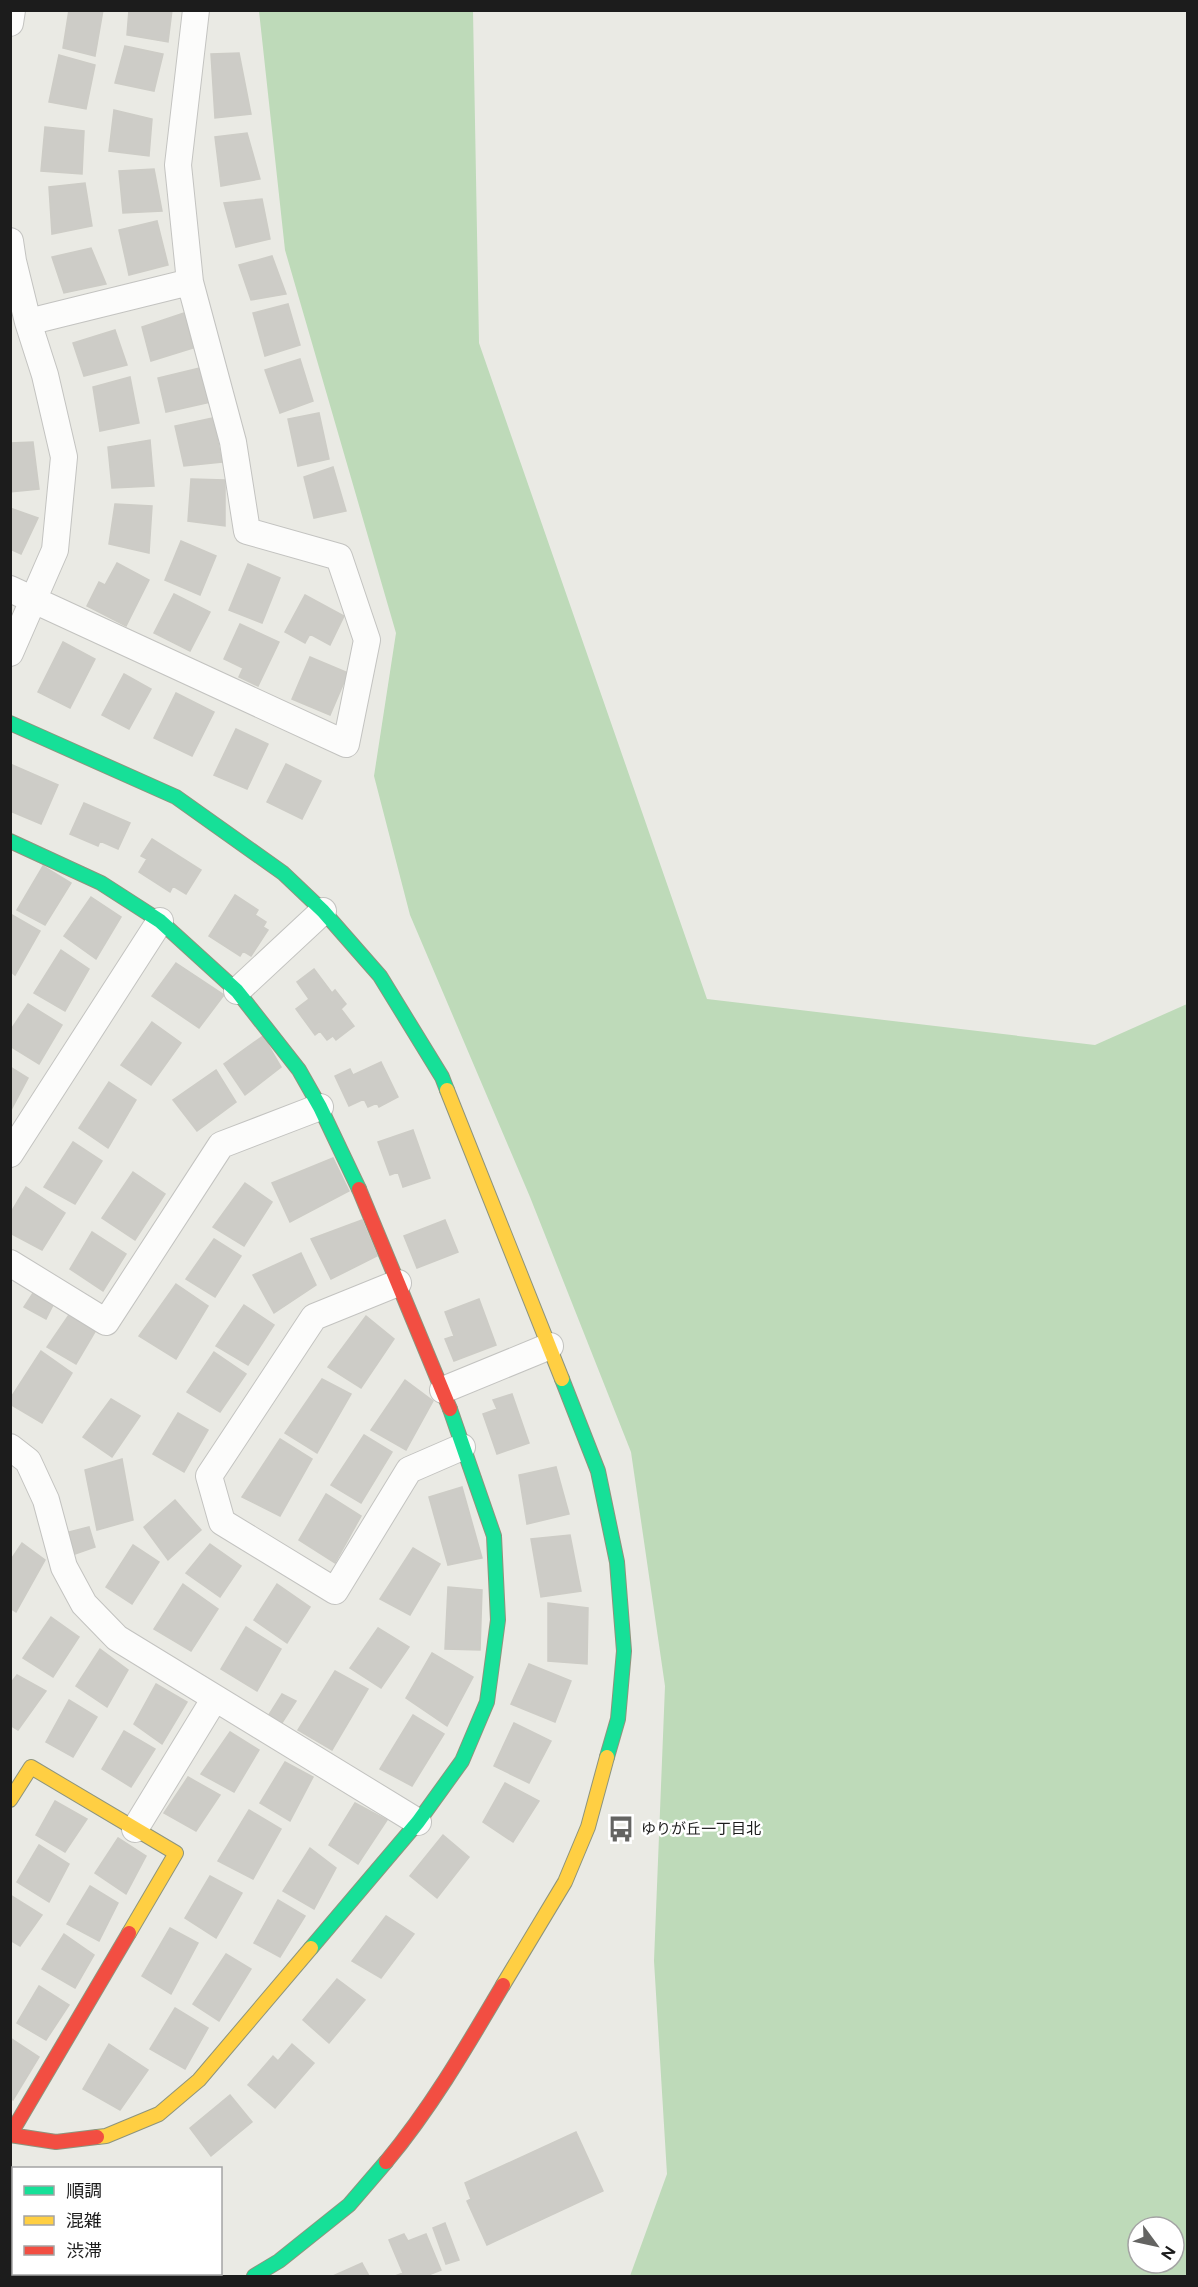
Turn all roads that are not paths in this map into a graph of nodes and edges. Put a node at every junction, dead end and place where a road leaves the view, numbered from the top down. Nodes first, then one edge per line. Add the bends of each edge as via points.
1 (12, 10) edge
2 (196, 10) edge
3 (10, 23) edge
4 (10, 241) edge
5 (190, 282) junction
6 (28, 322) junction
7 (10, 590) edge
8 (34, 600) junction
9 (10, 653) edge
10 (10, 723) edge
11 (10, 841) edge
12 (323, 911) junction
13 (160, 921) junction
14 (237, 991) junction
15 (320, 1107) junction
16 (10, 1154) edge
17 (10, 1263) edge
18 (398, 1283) junction
19 (550, 1346) junction
20 (442, 1390) junction
21 (10, 1447) edge
22 (462, 1447) junction
23 (215, 1698) junction
24 (10, 1800) edge
25 (418, 1821) junction
26 (135, 1828) junction
27 (254, 2277) edge

1 - 3 street
2 - 5 street via 178,165
4 - 6 street
5 - 6 street
5 - 8 street via 233,442 247,531 339,557 367,640 346,744
6 - 8 street via 64,457 55,550
7 - 8 street
8 - 9 street
10 - 12 street via 176,797 283,873
11 - 13 street via 102,883
12 - 14 street
12 - 19 street via 380,976 442,1077
13 - 14 street
13 - 16 street
14 - 15 street via 299,1070
15 - 17 street via 221,1145 106,1322
15 - 18 street
18 - 20 street
18 - 22 street via 314,1317 209,1476 222,1522 335,1591 409,1470
19 - 20 street
19 - 27 street via 598,1471 617,1562 624,1652 618,1719 588,1827 565,1882 532,1938 460,2057 398,2147 349,2205
20 - 22 street
21 - 23 street via 28,1461 46,1500 64,1567 84,1604 117,1638
22 - 25 street via 494,1536 498,1620 487,1702 462,1761
23 - 25 street
23 - 26 street
24 - 26 street via 31,1767
25 - 26 street via 199,2080 159,2114 106,2136 56,2142 10,2135 176,1853

